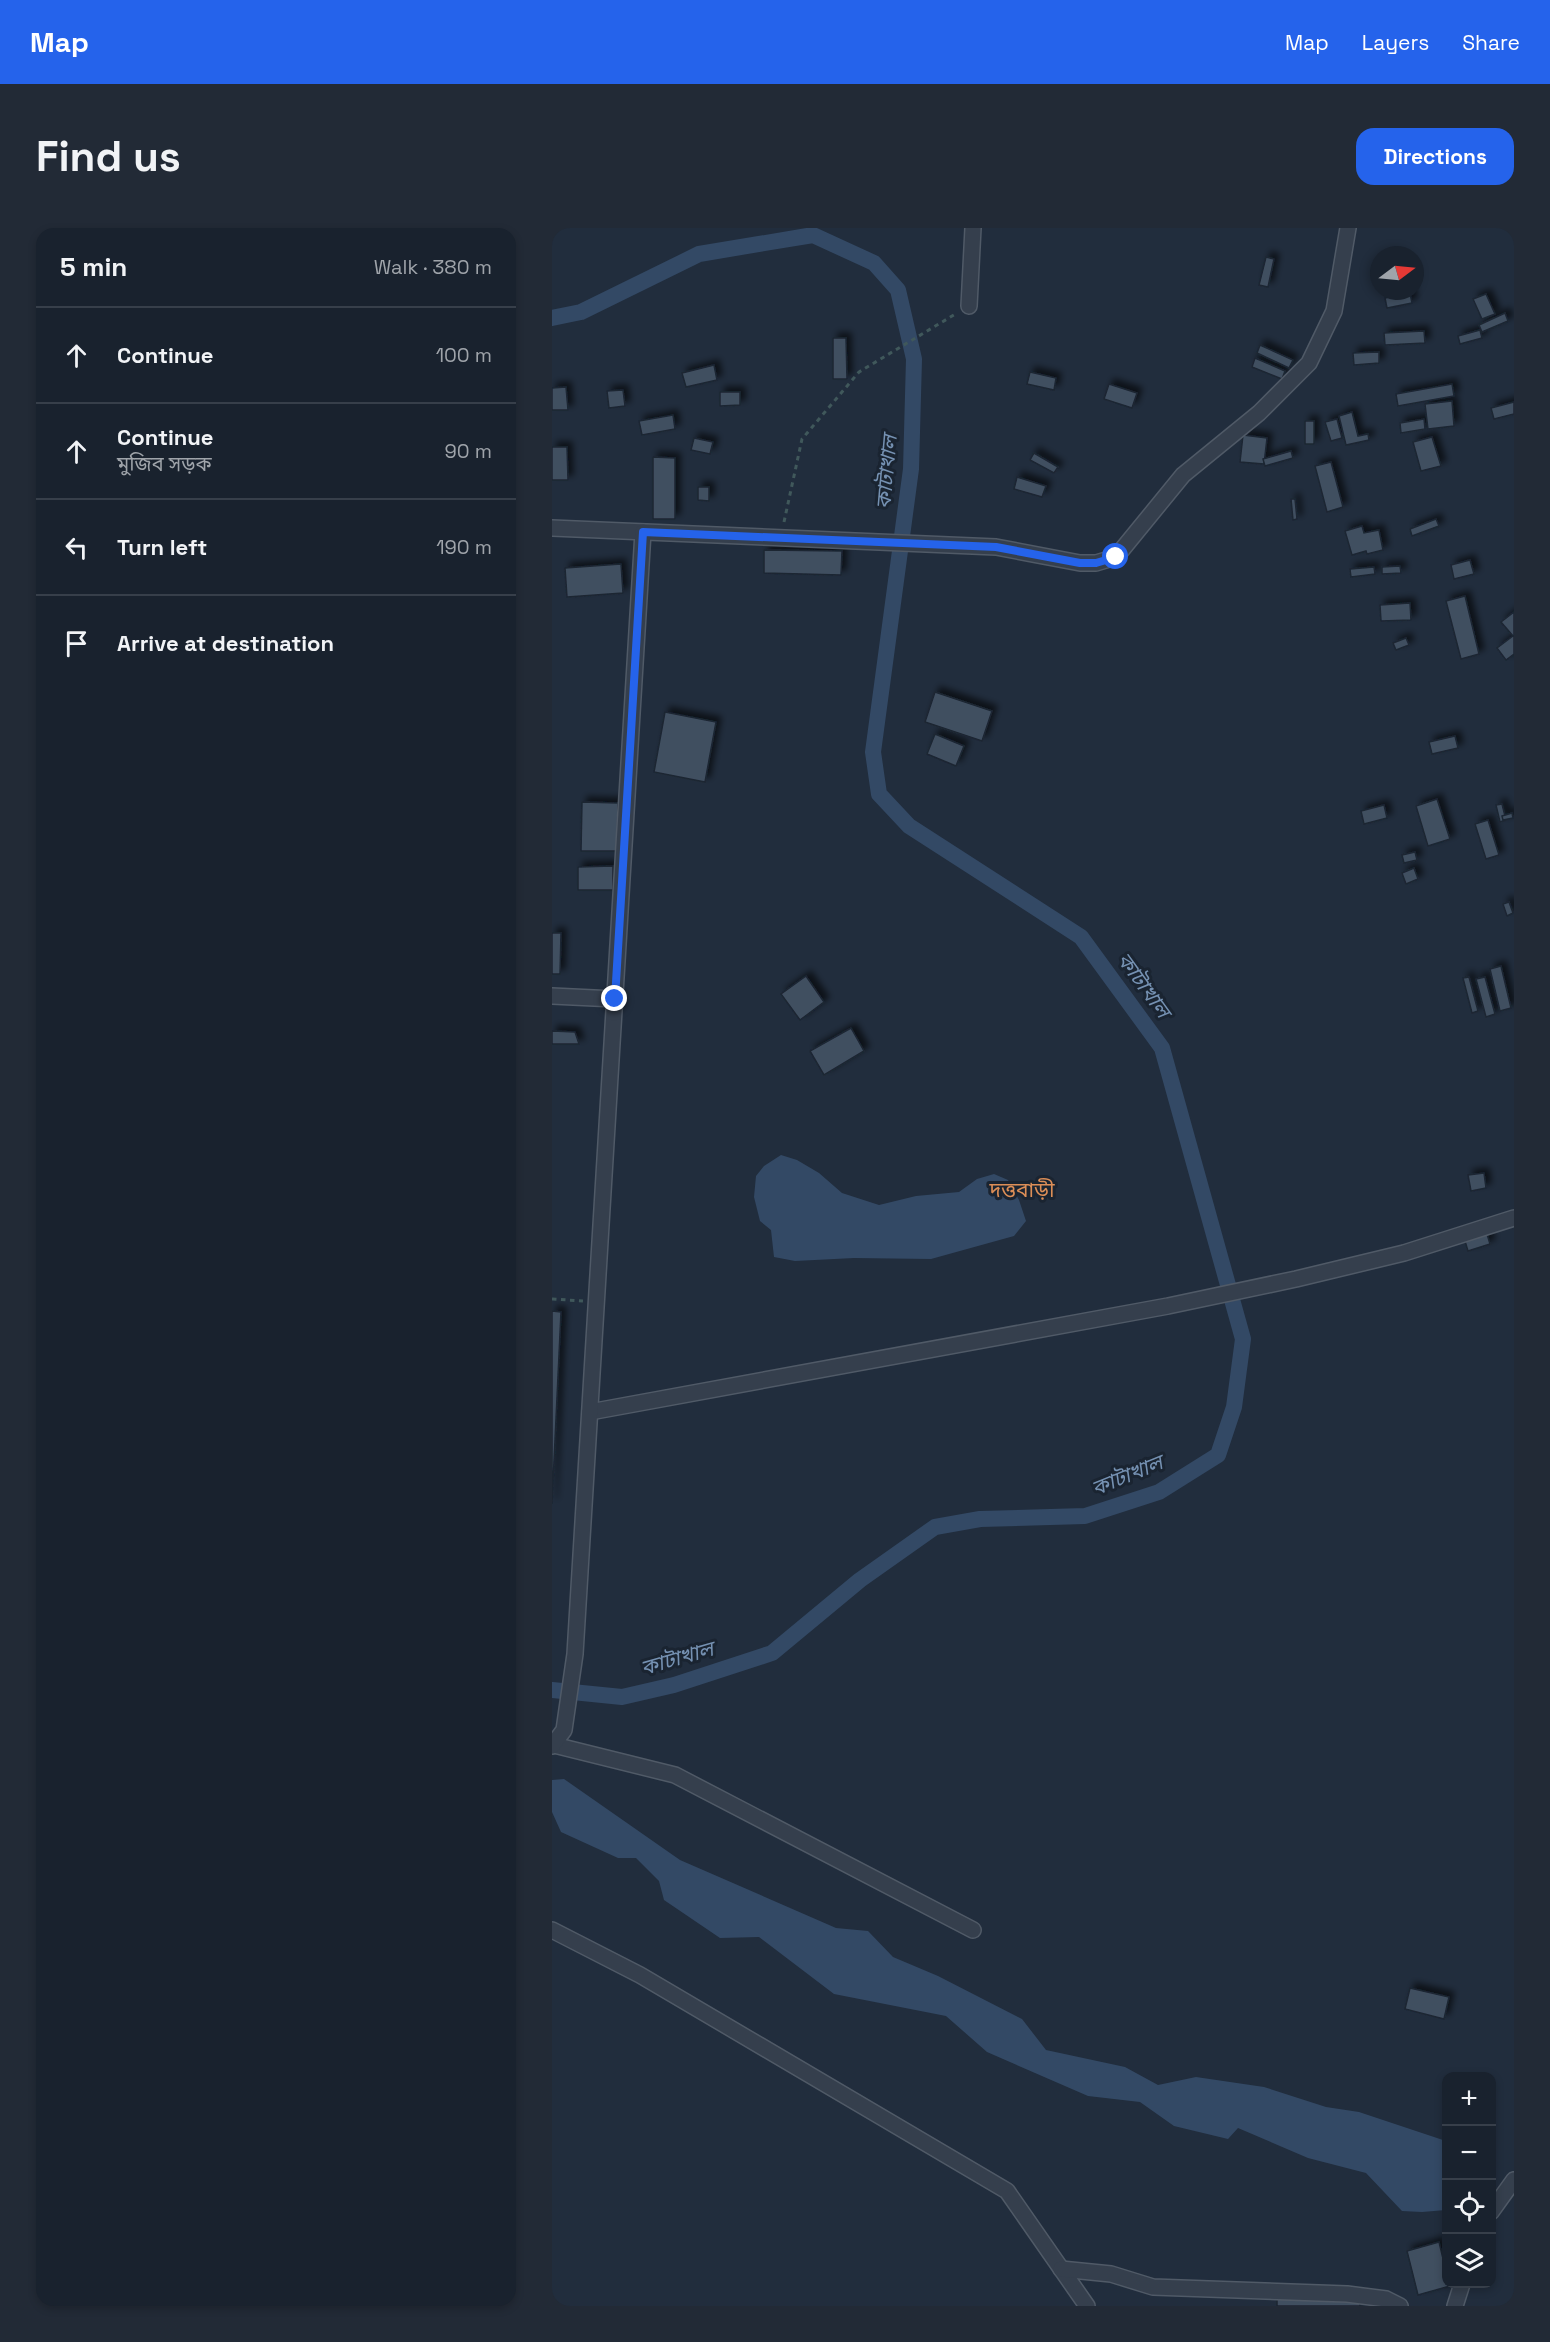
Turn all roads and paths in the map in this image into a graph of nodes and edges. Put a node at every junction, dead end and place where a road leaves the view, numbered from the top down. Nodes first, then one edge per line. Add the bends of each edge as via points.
1 (973, 228) edge
2 (1348, 228) edge
3 (969, 306) joint
4 (552, 528) edge
5 (643, 532) junction
6 (780, 538) junction
7 (552, 996) edge
8 (615, 999) junction
9 (1514, 1218) edge
10 (552, 1299) edge
11 (597, 1302) junction
12 (590, 1412) junction
13 (553, 1745) edge
14 (552, 1930) edge
15 (973, 1930) dead end
16 (1514, 2180) edge
17 (1496, 2205) edge
18 (1061, 2269) junction
19 (1460, 2288) edge
20 (1087, 2306) edge
21 (1401, 2306) edge
22 (1455, 2306) edge

1 - 3 street
2 - 6 street via 1334,311 1309,363 1259,413 1183,475 1116,557 1080,563 996,547
3 - 6 path via 859,372 802,439
4 - 5 street
5 - 6 street
5 - 8 street
7 - 8 street
8 - 11 street
9 - 12 street via 1404,1253 1168,1306
10 - 11 path
11 - 12 street
12 - 13 street via 575,1654 564,1730
13 - 15 street via 675,1775
14 - 18 street via 640,1975 1007,2191
16 - 17 street
18 - 20 street
18 - 21 street via 1111,2274 1153,2287 1347,2294 1386,2299
19 - 22 street

